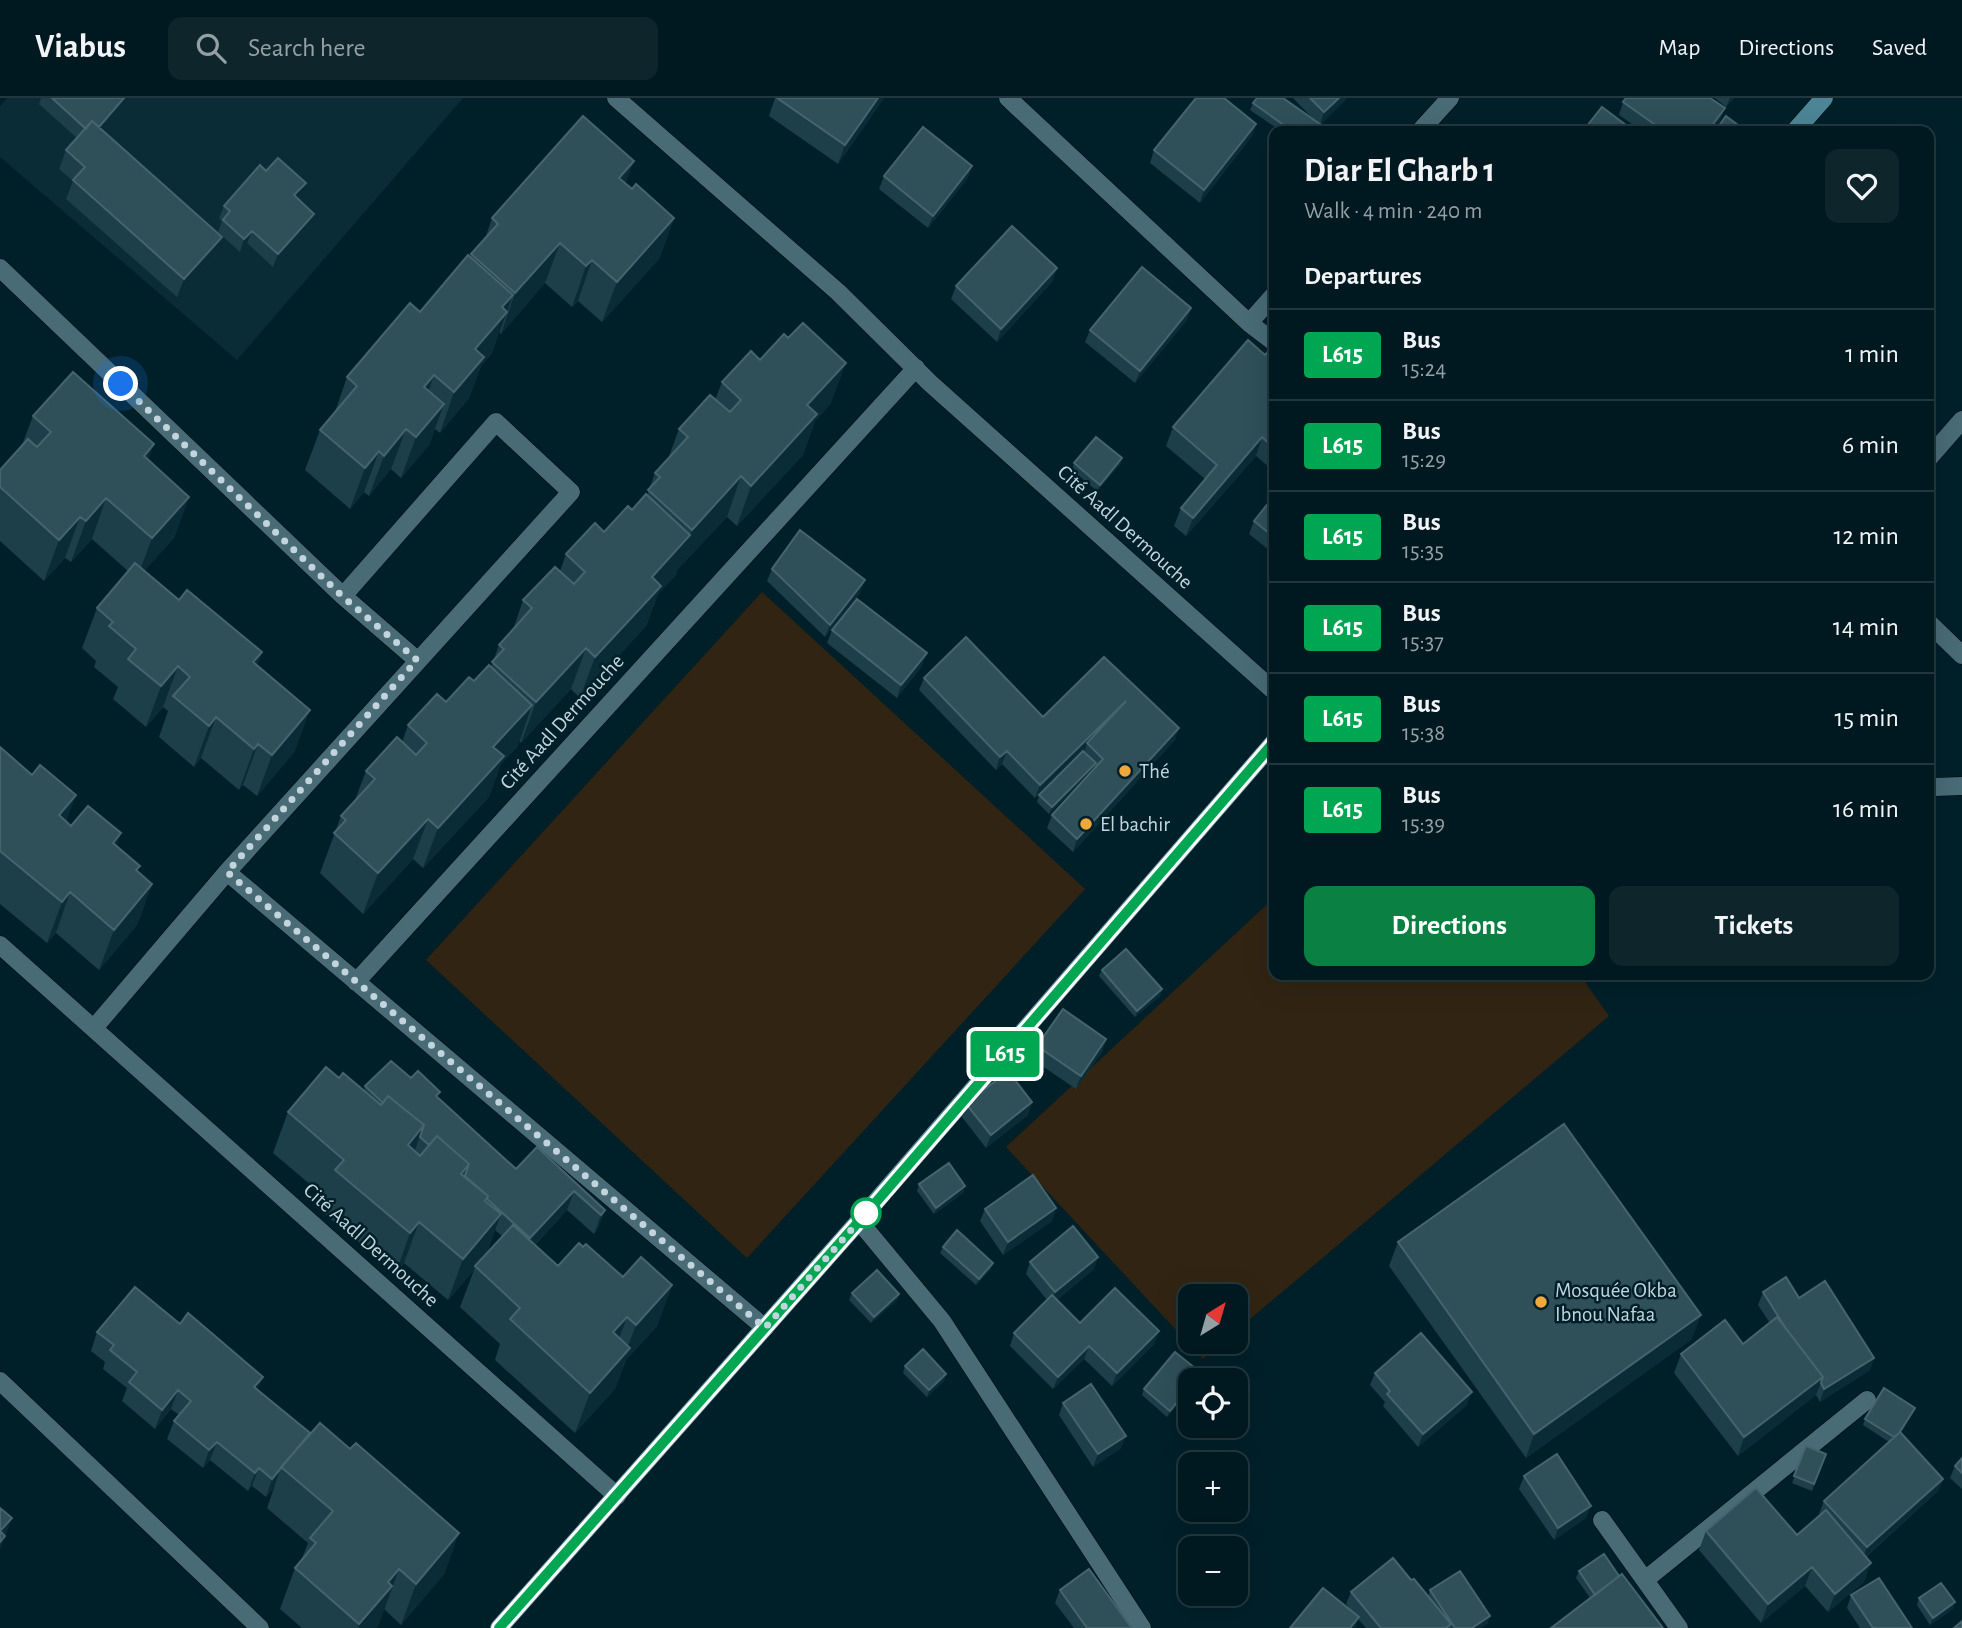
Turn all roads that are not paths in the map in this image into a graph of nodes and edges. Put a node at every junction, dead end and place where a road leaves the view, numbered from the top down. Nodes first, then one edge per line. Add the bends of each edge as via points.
1 (616, 98) edge
2 (1008, 98) edge
3 (1450, 98) edge
4 (1824, 98) edge
5 (1425, 126) edge
6 (1799, 126) edge
7 (0, 268) edge
8 (1269, 301) edge
9 (1249, 323) junction
10 (1269, 338) edge
11 (916, 368) junction
12 (1962, 420) edge
13 (1934, 453) edge
14 (342, 596) junction
15 (1934, 628) edge
16 (1962, 654) edge
17 (417, 660) junction
18 (1269, 686) edge
19 (1269, 748) edge
20 (1962, 786) edge
21 (1934, 787) edge
22 (227, 872) junction
23 (0, 944) edge
24 (356, 982) junction
25 (94, 1028) junction
26 (859, 1221) junction
27 (765, 1328) junction
28 (0, 1381) edge
29 (1867, 1399) dead end
30 (617, 1496) junction
31 (1602, 1520) dead end
32 (1645, 1580) junction
33 (260, 1628) edge
34 (499, 1628) edge
35 (1142, 1628) edge
36 (1679, 1628) edge

1 - 11 street, Cité Aadl Dermouche via 838,292
2 - 9 street
3 - 5 street
4 - 6 main road
7 - 14 street
8 - 9 street
9 - 10 street
11 - 18 street, Cité Aadl Dermouche
11 - 24 street, Cité Aadl Dermouche
12 - 13 street
14 - 17 street
14 - 17 street via 496,422 571,492
15 - 16 street
17 - 22 street
19 - 26 main road
20 - 21 street
22 - 24 street
22 - 25 street
23 - 25 street, Cité Aadl Dermouche
24 - 27 street
25 - 30 street, Cité Aadl Dermouche
26 - 27 main road
26 - 35 street via 942,1321
27 - 30 main road
28 - 33 street
29 - 32 street
30 - 34 main road
31 - 32 street
32 - 36 street

